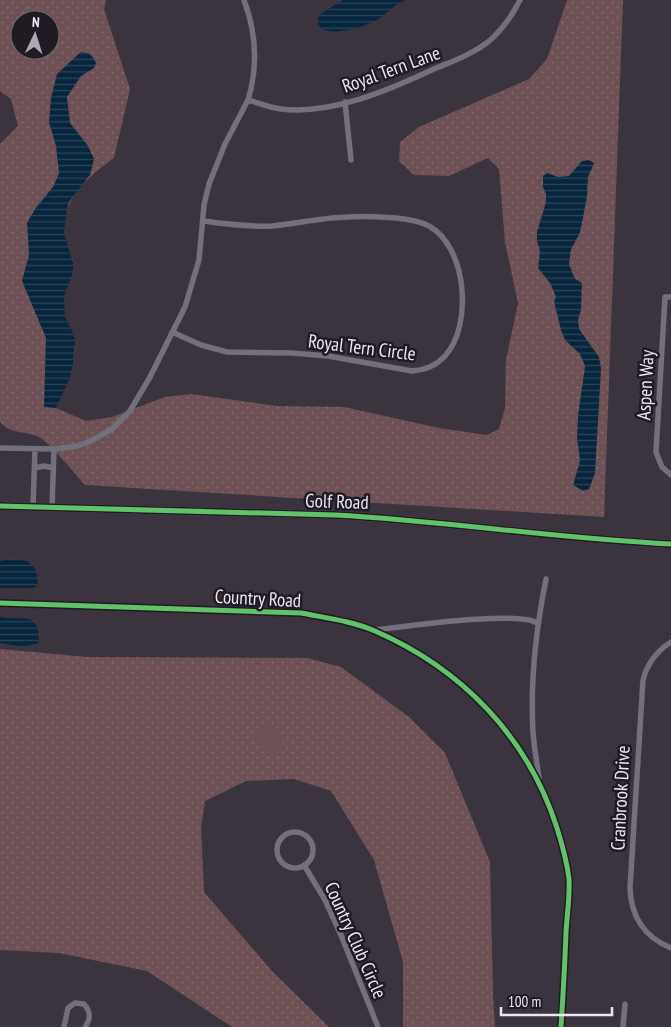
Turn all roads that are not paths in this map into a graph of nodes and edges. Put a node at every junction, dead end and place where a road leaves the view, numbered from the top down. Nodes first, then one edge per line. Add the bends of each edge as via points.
1 (244, 0) edge
2 (520, 0) edge
3 (248, 100) junction
4 (345, 102) junction
5 (351, 160) dead end
6 (204, 221) junction
7 (671, 297) edge
8 (172, 332) junction
9 (0, 448) edge
10 (35, 449) junction
11 (54, 449) junction
12 (34, 468) junction
13 (53, 468) junction
14 (671, 475) edge
15 (0, 506) edge
16 (33, 507) junction
17 (52, 508) junction
18 (671, 544) edge
19 (546, 579) dead end
20 (0, 603) edge
21 (537, 623) junction
22 (373, 630) junction
23 (671, 642) edge
24 (540, 783) junction
25 (304, 865) junction
26 (671, 948) edge
27 (625, 1004) dead end
28 (64, 1027) edge
29 (85, 1027) edge
30 (378, 1027) edge
31 (561, 1027) edge
32 (623, 1027) edge

1 - 3 street via 252,25 255,57
2 - 4 street, Royal Tern Lane via 501,29 467,56 383,92
3 - 4 street, Royal Tern Lane via 288,109
3 - 6 street via 216,164 204,205
4 - 5 street
6 - 8 street via 194,282 186,307
6 - 8 street, Royal Tern Circle via 270,226 361,216 418,221 440,234 454,253 462,297 458,330 442,359 428,368 412,372 328,356 227,352
7 - 14 street, Aspen Way via 665,297 656,452 662,467
8 - 11 street via 130,411 112,429 90,442
9 - 10 street
10 - 11 street
10 - 12 street
11 - 13 street
12 - 13 street
12 - 16 street
13 - 17 street
15 - 16 street, Golf Road
16 - 17 street, Golf Road
17 - 18 street, Golf Road via 375,517 609,541
19 - 21 street
20 - 22 street, Country Road via 301,613
21 - 22 street, Country Road via 532,619 447,621
21 - 24 street via 532,702
22 - 24 street, Country Road via 422,655 471,692 508,732
23 - 26 street, Cranbrook Drive via 654,657 643,680 630,888 632,907 639,923 652,937
24 - 31 street via 560,838 569,880
25 - 25 street, Country Club Circle via 313,854 310,840 299,832 285,834 277,846 279,859 291,868
25 - 30 street, Country Club Circle via 325,900
27 - 32 street
28 - 29 street via 68,1008 75,1003 84,1004 89,1011

